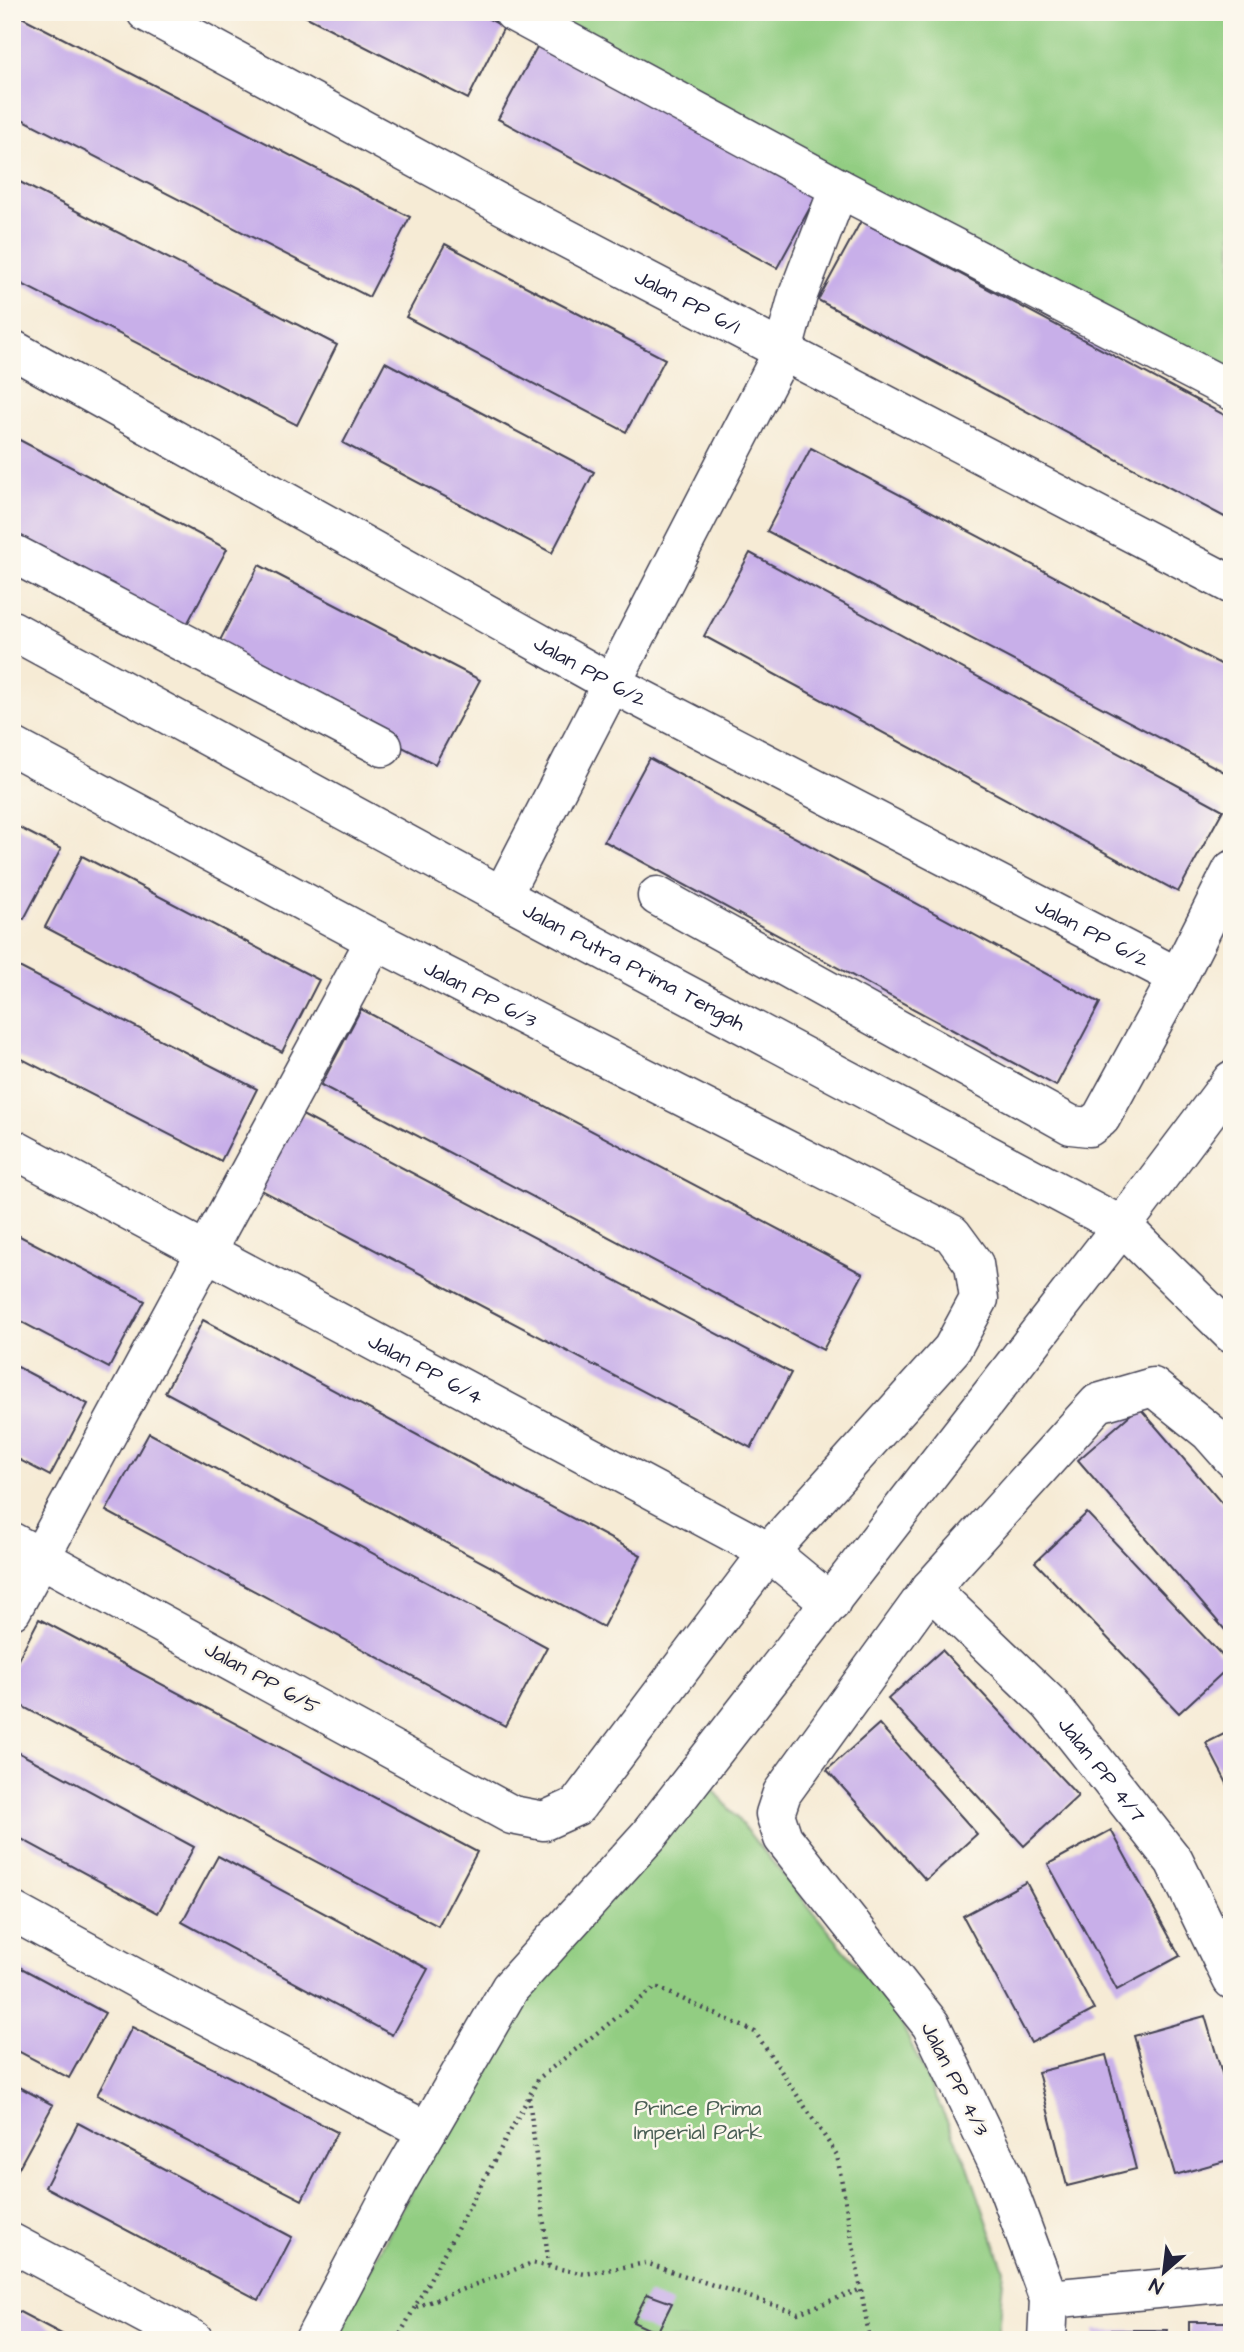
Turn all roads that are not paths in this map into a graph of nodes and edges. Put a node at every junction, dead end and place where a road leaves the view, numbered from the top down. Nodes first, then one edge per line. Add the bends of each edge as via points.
1 (146, 12) edge
2 (513, 12) edge
3 (839, 188) junction
4 (12, 349) edge
5 (783, 351) junction
6 (1232, 391) edge
7 (12, 553) edge
8 (1232, 585) edge
9 (12, 630) edge
10 (611, 683) junction
11 (12, 746) edge
12 (383, 747) dead end
13 (1232, 870) edge
14 (502, 896) junction
15 (657, 896) dead end
16 (375, 940) junction
17 (1178, 977) junction
18 (1232, 1080) edge
19 (12, 1148) edge
20 (1122, 1226) junction
21 (207, 1250) junction
22 (1232, 1334) edge
23 (1232, 1458) edge
24 (27, 1549) edge
25 (769, 1552) junction
26 (930, 1589) junction
27 (831, 1603) junction
28 (12, 1610) edge
29 (12, 1911) edge
30 (1232, 1980) edge
31 (427, 2131) junction
32 (12, 2243) edge
33 (1232, 2281) edge
34 (1049, 2299) junction
35 (194, 2340) edge
36 (314, 2340) edge
37 (1046, 2340) edge

1 - 5 street, Jalan PP 6/1
2 - 3 street
3 - 5 street via 798,295
3 - 6 street
4 - 10 street, Jalan PP 6/2
5 - 8 street, Jalan PP 6/1
5 - 10 street
7 - 12 street
9 - 14 street, Jalan Putra Prima Tengah
10 - 14 street
10 - 17 street, Jalan PP 6/2
11 - 16 street, Jalan PP 6/3
13 - 17 street
14 - 20 street, Jalan Putra Prima Tengah
15 - 17 street via 1071,1125 1089,1127 1101,1118
16 - 21 street
16 - 25 street, Jalan PP 6/3 via 952,1234 974,1264 979,1299 952,1349
18 - 20 street
19 - 21 street, Jalan PP 6/4
20 - 22 street, Jalan Putra Prima Tengah
20 - 27 street
21 - 24 street
21 - 25 street, Jalan PP 6/4
23 - 26 street via 1209,1432 1153,1387 1098,1403
24 - 25 street, Jalan PP 6/5 via 512,1815 544,1821 577,1806
24 - 28 street
25 - 27 street, Jalan PP 6/4
26 - 30 street, Jalan PP 4/7 via 1050,1704 1174,1861
26 - 34 street, Jalan PP 4/3 via 782,1793 775,1814 783,1838 931,2025 1003,2175
27 - 31 street via 649,1835 510,1988
29 - 31 street
31 - 36 street
32 - 35 street
33 - 34 street
34 - 37 street, Jalan PP 4/3

